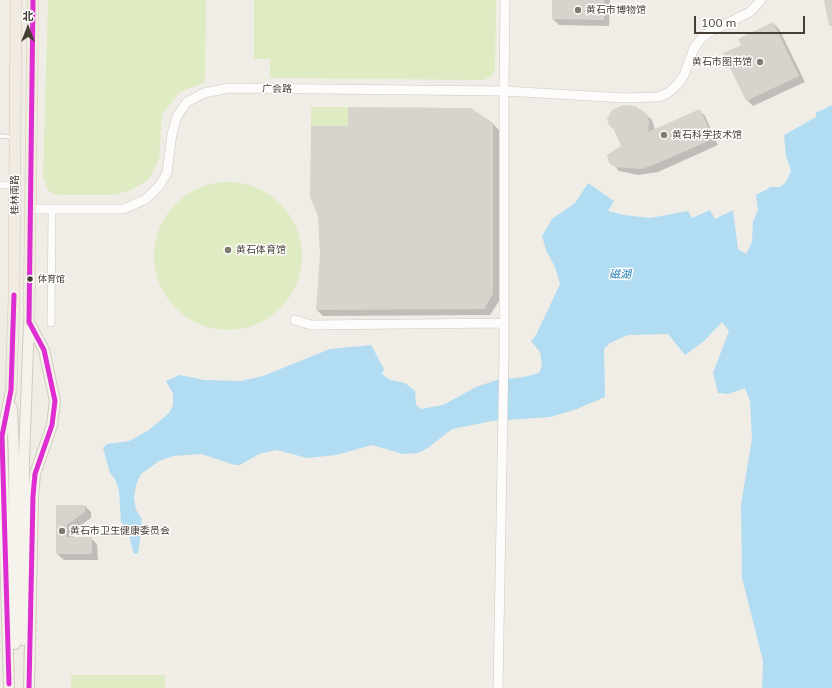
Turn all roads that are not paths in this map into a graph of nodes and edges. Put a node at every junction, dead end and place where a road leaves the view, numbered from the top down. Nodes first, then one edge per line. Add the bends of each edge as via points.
1 (16, 0) edge
2 (33, 0) edge
3 (505, 0) edge
4 (761, 0) edge
5 (504, 91) junction
6 (0, 136) edge
7 (15, 137) junction
8 (0, 185) edge
9 (15, 185) junction
10 (32, 209) junction
11 (52, 210) junction
12 (295, 320) dead end
13 (29, 322) junction
14 (51, 323) dead end
15 (503, 323) junction
16 (11, 390) junction
17 (19, 457) junction
18 (3, 596) edge
19 (9, 688) edge
20 (15, 688) edge
21 (23, 688) edge
22 (29, 688) edge
23 (498, 688) edge

1 - 7 main road, 桂林南路
2 - 10 main road, 桂林南路
3 - 5 street
4 - 5 street, 广会路 via 750,12 702,38 694,48 678,84 663,95 625,98
5 - 11 street, 广会路 via 229,88 204,93 188,102 177,116 167,173 146,199 124,209
5 - 15 street
6 - 7 lane
7 - 9 main road, 桂林南路
8 - 9 street
9 - 16 main road, 桂林南路
10 - 11 street, 广会路
10 - 13 main road, 桂林南路
11 - 14 street
12 - 15 street via 311,326
13 - 17 main road
13 - 22 main road via 44,350 55,401 52,425 35,474 33,496
15 - 23 street
16 - 17 main road
16 - 18 main road via 2,436
17 - 20 main road
17 - 21 main road
18 - 19 main road

